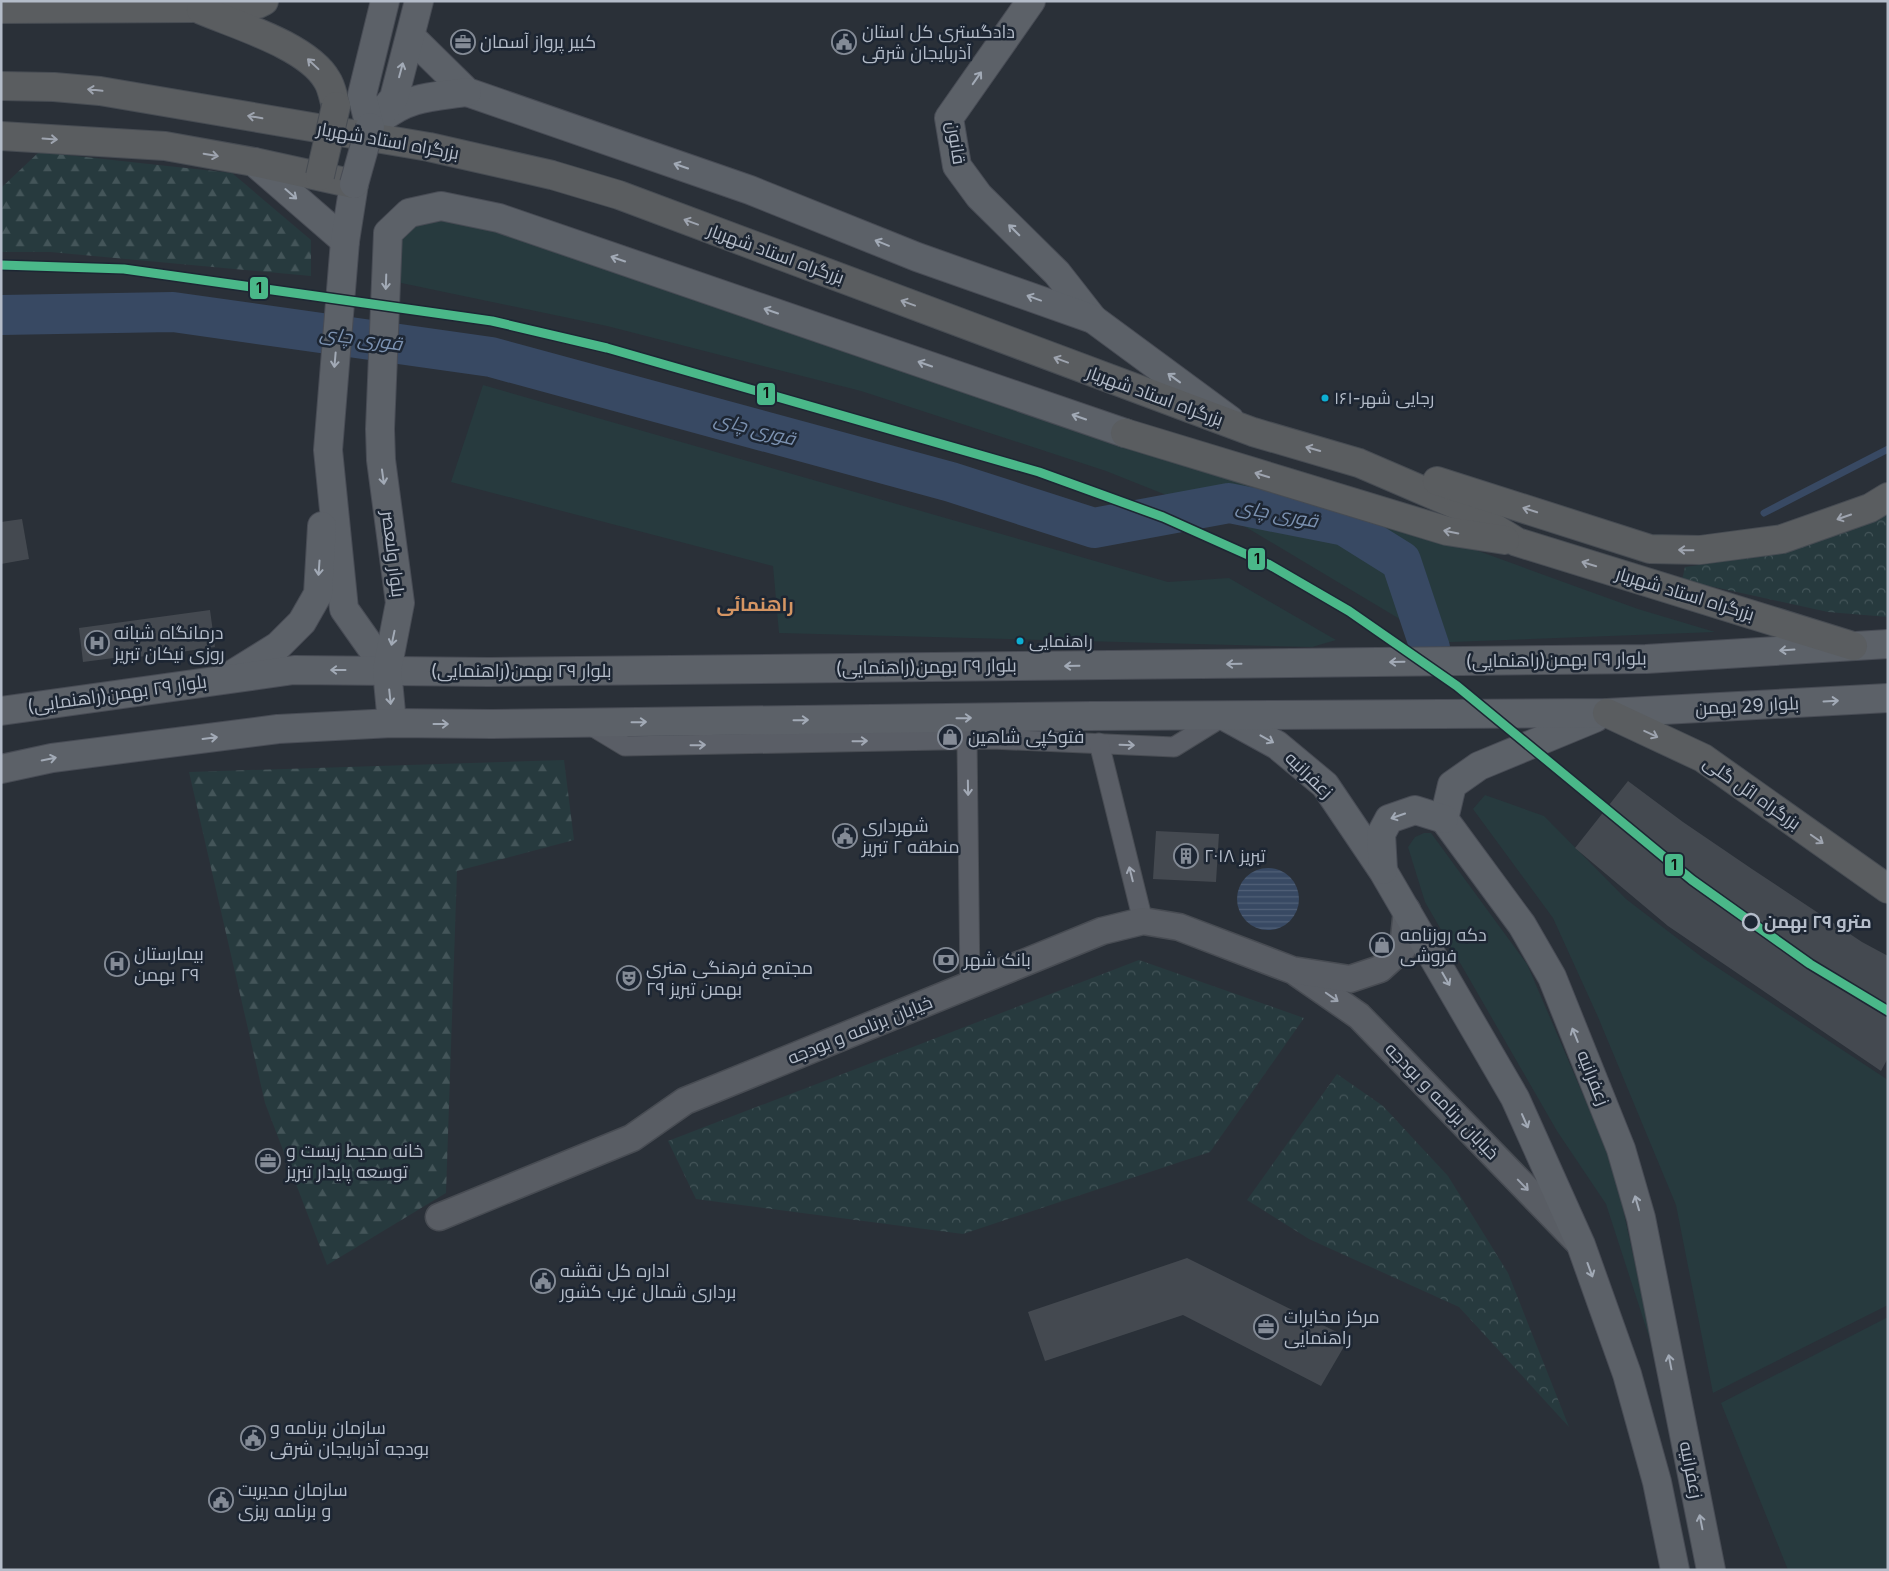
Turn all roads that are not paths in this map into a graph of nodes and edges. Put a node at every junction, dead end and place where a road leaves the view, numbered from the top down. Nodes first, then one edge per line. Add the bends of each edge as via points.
1 (264, 1) edge
2 (385, 1) edge
3 (419, 1) edge
4 (1031, 1) edge
5 (145, 5) edge
6 (196, 8) junction
7 (1, 9) edge
8 (410, 37) junction
9 (1, 86) edge
10 (467, 92) junction
11 (370, 127) junction
12 (1, 136) edge
13 (254, 162) junction
14 (320, 176) junction
15 (354, 184) junction
16 (345, 242) junction
17 (1092, 319) junction
18 (1242, 428) junction
19 (1125, 433) joint
20 (328, 450) junction
21 (1360, 463) junction
22 (1888, 497) edge
23 (1517, 542) junction
24 (1888, 644) edge
25 (1853, 646) junction
26 (387, 670) junction
27 (227, 678) junction
28 (1888, 698) edge
29 (1, 711) edge
30 (1607, 713) junction
31 (1224, 716) junction
32 (392, 723) junction
33 (586, 723) junction
34 (967, 740) junction
35 (1099, 744) junction
36 (1, 769) edge
37 (1444, 819) junction
38 (1383, 871) junction
39 (1888, 889) edge
40 (1407, 910) junction
41 (1143, 921) junction
42 (1292, 970) junction
43 (970, 985) junction
44 (439, 1217) dead end
45 (1581, 1244) junction
46 (1675, 1570) edge
47 (1711, 1570) edge

1 - 6 highway
2 - 11 main road via 362,94
3 - 8 main road
17 -> 4 main road, قانون via 1057,273 980,196 957,166 948,118
5 - 6 highway
5 - 7 highway
14 -> 6 highway, bridge via 336,106 328,80 305,57 283,44
8 - 10 main road
11 -> 8 main road via 394,98
18 -> 9 highway, بزرگراه استاد شهریار via 628,199 552,175 429,146 100,91
10 - 11 main road via 411,101 395,108
17 -> 10 main road via 917,257 750,190
11 - 15 main road, bridge
12 -> 13 highway via 166,146
13 - 14 highway
13 -> 16 main road
14 - 15 highway
15 - 16 main road
16 -> 20 main road
18 -> 17 main road
21 -> 18 highway, بزرگراه استاد شهریار
23 -> 19 highway, بزرگراه استاد شهریار via 1447,531
19 -> 26 main road, بلوار ولىعصر via 499,218 441,206 409,213 388,233 381,460 400,603
20 - 26 main road via 344,609
20 -> 27 main road via 318,594 290,636
22 -> 21 highway via 1870,508 1782,539 1700,550 1650,549 1415,473
21 - 23 highway, بزرگراه استاد شهریار via 1459,506
25 -> 23 highway, بزرگراه استاد شهریار
24 - 25 main road
25 -> 26 main road, بلوار ٢٩ بهمن(راهنمایی) via 1646,660 489,672
26 -> 27 main road, بلوار ٢٩ بهمن(راهنمایی) via 294,670
26 -> 32 main road
27 - 29 main road, بلوار ٢٩ بهمن(راهنمایی)
30 -> 28 main road, بلوار 29 بهمن
30 - 31 main road
30 - 37 main road via 1479,766 1452,785
30 -> 39 highway, بزرگراه ائل گلی via 1703,758
33 -> 31 main road
35 -> 31 street via 1174,747
31 -> 38 main road, زعفرانیه via 1277,745 1325,785
32 -> 33 main road
36 -> 32 main road via 52,758 268,730
33 -> 34 street via 625,746
34 - 35 street
34 -> 43 street
41 -> 35 street
37 -> 38 main road via 1415,810 1389,819 1381,834
47 -> 37 main road, زعفرانیه via 1641,1218 1621,1149 1552,977 1522,925
38 - 40 main road, زعفرانیه
40 - 42 street, خیابان برنامه و بودجه via 1403,948 1380,969 1350,979
40 -> 45 main road, زعفرانیه via 1515,1098
41 - 42 street, خیابان برنامه و بودجه via 1179,927
41 - 43 street, خیابان برنامه و بودجه via 1102,931
42 -> 45 street, خیابان برنامه و بودجه via 1359,1016
43 - 44 street, خیابان برنامه و بودجه via 685,1101 632,1138
45 -> 46 main road, زعفرانیه via 1627,1374 1657,1482

